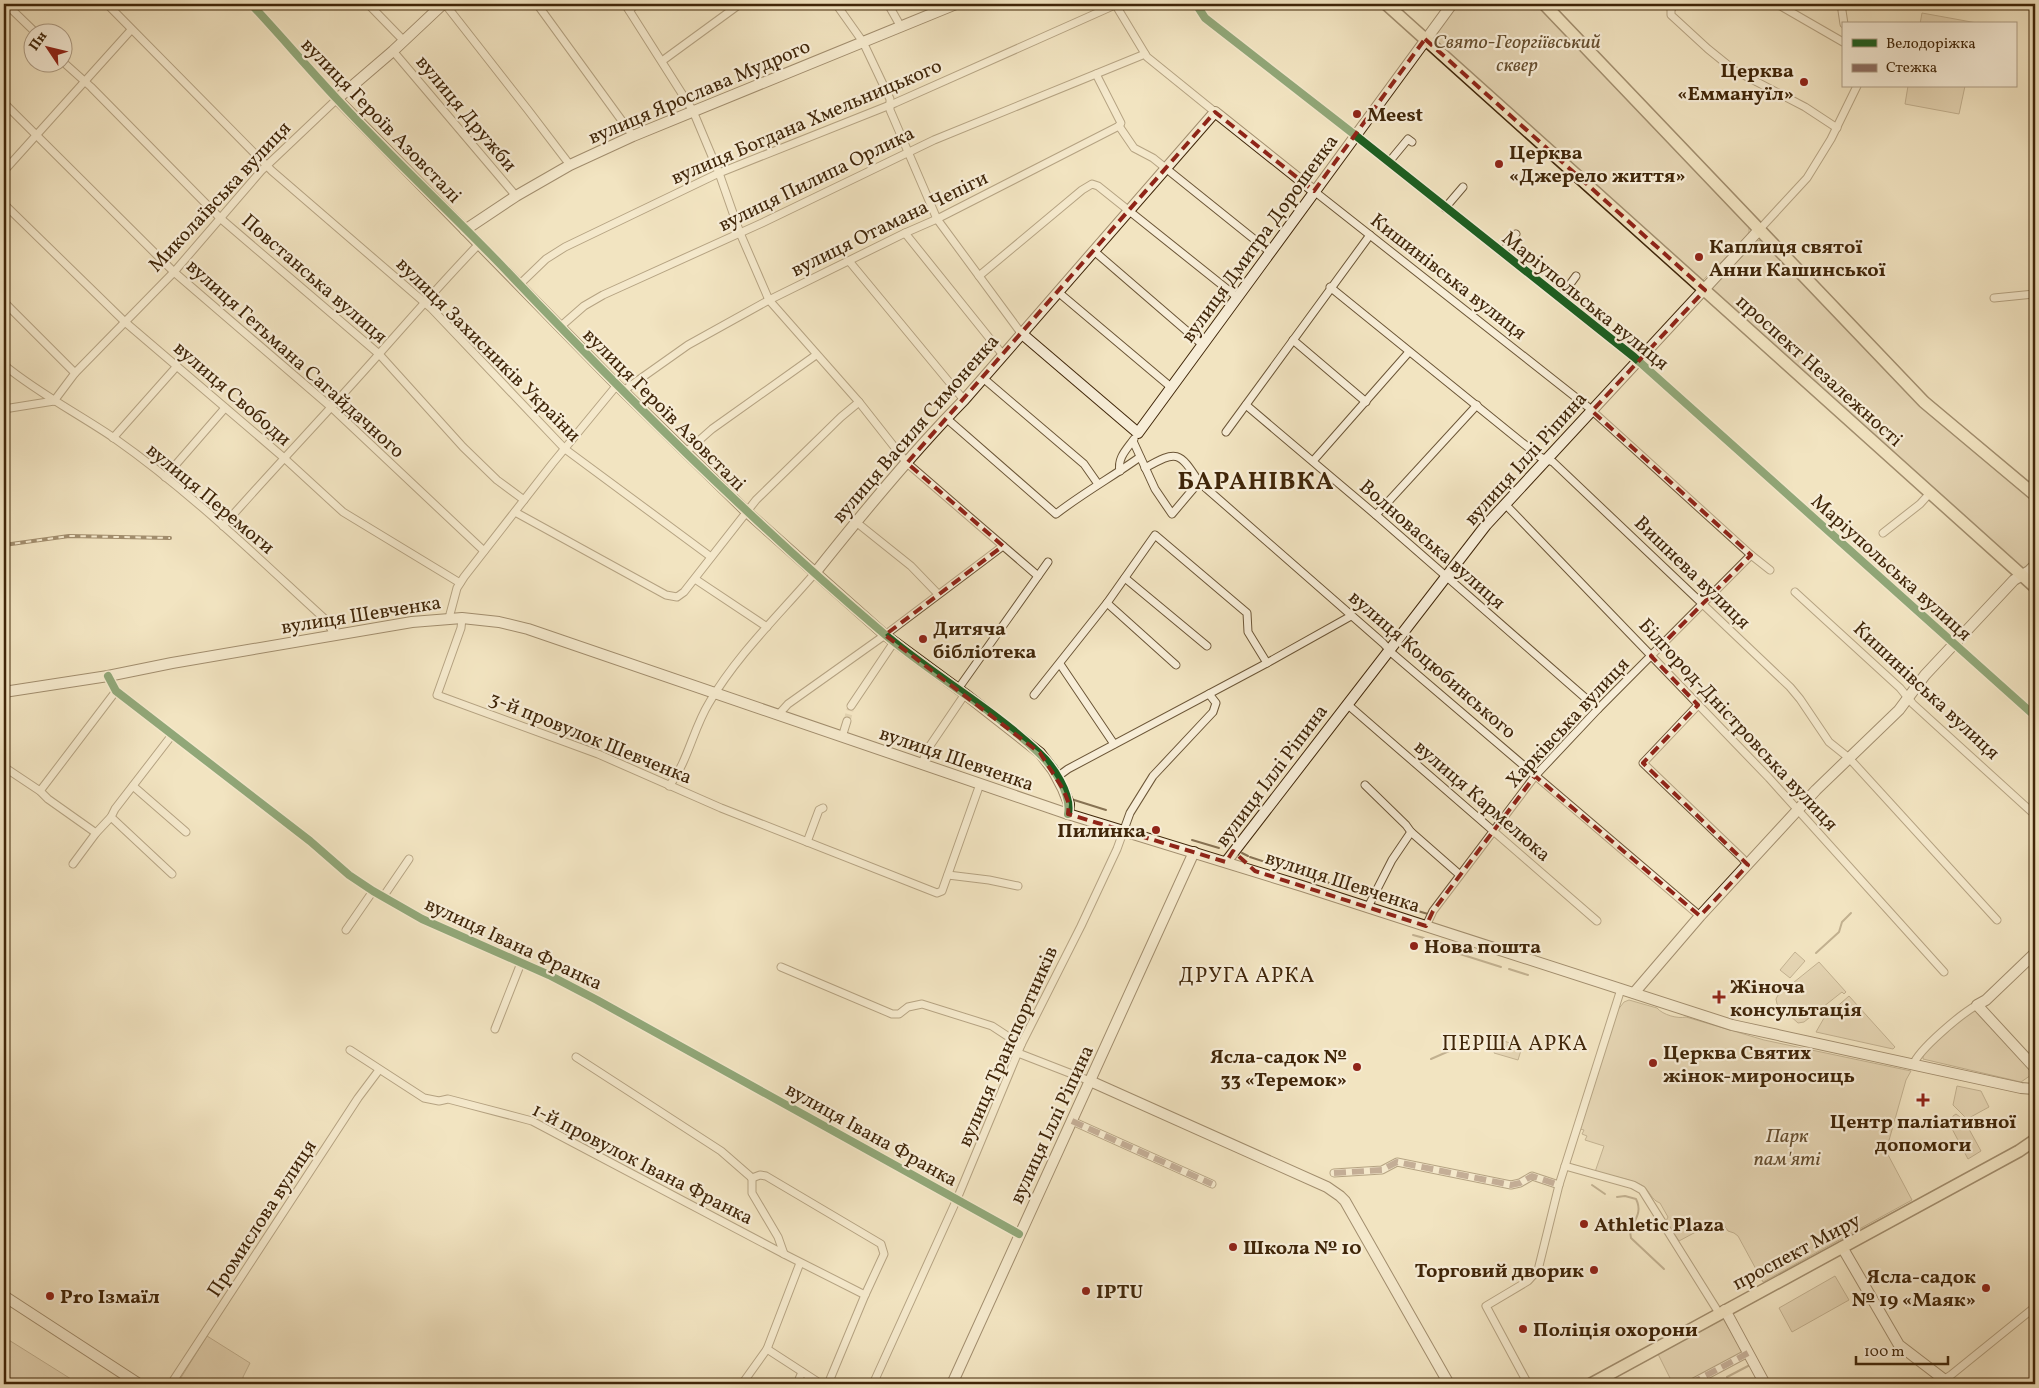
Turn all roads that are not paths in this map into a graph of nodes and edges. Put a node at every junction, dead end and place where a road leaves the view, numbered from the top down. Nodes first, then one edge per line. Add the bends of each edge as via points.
1 (6, 4) edge
2 (107, 4) edge
3 (252, 4) edge
4 (368, 4) edge
5 (444, 4) edge
6 (536, 4) edge
7 (637, 4) edge
8 (740, 4) edge
9 (836, 4) edge
10 (888, 4) edge
11 (956, 4) edge
12 (1115, 4) edge
13 (1196, 4) edge
14 (1386, 4) edge
15 (1452, 4) edge
16 (1544, 4) edge
17 (1674, 4) edge
18 (1778, 4) edge
19 (1841, 4) edge
20 (627, 7) edge
21 (25, 22) edge
22 (1844, 22) edge
23 (901, 27) junction
24 (132, 30) junction
25 (1425, 39) junction
26 (1842, 41) edge
27 (404, 42) junction
28 (863, 42) junction
29 (393, 52) junction
30 (1145, 54) junction
31 (662, 61) junction
32 (72, 70) edge
33 (1096, 74) junction
34 (85, 82) junction
35 (1856, 88) edge
36 (337, 99) junction
37 (4, 103) edge
38 (890, 105) junction
39 (693, 111) junction
40 (1215, 112) junction
41 (1119, 126) junction
42 (1837, 128) junction
43 (1355, 135) junction
44 (37, 136) junction
45 (633, 136) junction
46 (1412, 142) dead end
47 (908, 152) junction
48 (1389, 162) junction
49 (266, 165) junction
50 (570, 165) junction
51 (1166, 169) junction
52 (4, 171) edge
53 (719, 173) junction
54 (1463, 187) dead end
55 (1314, 191) junction
56 (516, 196) junction
57 (4, 204) edge
58 (1445, 208) junction
59 (1129, 211) junction
60 (220, 218) junction
61 (937, 220) junction
62 (464, 230) junction
63 (1759, 230) junction
64 (740, 233) junction
65 (905, 233) junction
66 (1516, 234) dead end
67 (1370, 235) junction
68 (480, 244) junction
69 (1094, 251) junction
70 (1270, 252) junction
71 (1502, 253) junction
72 (848, 261) junction
73 (174, 272) junction
74 (979, 276) junction
75 (1576, 276) dead end
76 (519, 285) junction
77 (1330, 287) junction
78 (1704, 290) junction
79 (1058, 292) junction
80 (2035, 294) edge
81 (1237, 298) junction
82 (1560, 298) junction
83 (1994, 298) dead end
84 (769, 300) junction
85 (4, 302) edge
86 (424, 302) junction
87 (125, 322) junction
88 (560, 327) junction
89 (1022, 334) junction
90 (1292, 340) junction
91 (1203, 345) junction
92 (1409, 352) junction
93 (379, 354) junction
94 (816, 355) junction
95 (1003, 355) junction
96 (1639, 361) junction
97 (4, 364) edge
98 (177, 366) junction
99 (75, 373) junction
100 (983, 378) junction
101 (620, 388) junction
102 (1172, 388) junction
103 (964, 400) junction
104 (54, 401) junction
105 (859, 402) junction
106 (1366, 402) junction
107 (1477, 405) junction
108 (1246, 406) junction
109 (331, 407) junction
110 (225, 408) junction
111 (4, 409) edge
112 (1592, 411) junction
113 (946, 418) junction
114 (1226, 432) dead end
115 (1135, 437) junction
116 (113, 438) junction
117 (565, 448) junction
118 (686, 452) junction
119 (283, 457) junction
120 (1140, 457) junction
121 (1547, 459) junction
122 (1313, 461) junction
123 (908, 463) junction
124 (1145, 468) junction
125 (1120, 471) junction
126 (165, 477) junction
127 (1198, 482) junction
128 (1098, 484) junction
129 (1930, 493) junction
130 (2035, 495) edge
131 (524, 500) junction
132 (1505, 504) junction
133 (515, 512) junction
134 (747, 512) junction
135 (1376, 516) junction
136 (856, 522) junction
137 (223, 526) junction
138 (1883, 533) dead end
139 (1003, 546) junction
140 (484, 551) junction
141 (1750, 555) junction
142 (711, 557) junction
143 (1048, 562) dead end
144 (2035, 565) edge
145 (1770, 570) dead end
146 (815, 573) junction
147 (2021, 575) junction
148 (1038, 576) junction
149 (1445, 577) junction
150 (1125, 578) junction
151 (695, 579) junction
152 (460, 583) junction
153 (2035, 587) edge
154 (1795, 592) dead end
155 (938, 594) junction
156 (1107, 603) junction
157 (1703, 603) junction
158 (1350, 616) junction
159 (449, 618) junction
160 (462, 618) junction
161 (767, 628) junction
162 (334, 635) junction
163 (885, 635) junction
164 (894, 642) junction
165 (1953, 644) junction
166 (1207, 646) dead end
167 (1389, 649) junction
168 (1651, 656) junction
169 (1267, 662) junction
170 (1060, 664) junction
171 (1176, 665) dead end
172 (108, 676) junction
173 (116, 691) junction
174 (4, 692) edge
175 (962, 692) junction
176 (715, 693) junction
177 (1209, 694) junction
178 (1034, 695) dead end
179 (1908, 698) junction
180 (1347, 704) junction
181 (1698, 705) junction
182 (851, 706) tunnel mouth
183 (1598, 709) junction
184 (778, 715) junction
185 (2035, 716) edge
186 (847, 721) tunnel mouth
187 (172, 735) junction
188 (842, 737) junction
189 (1114, 744) junction
190 (1849, 758) junction
191 (922, 764) junction
192 (4, 767) edge
193 (1535, 776) junction
194 (1057, 777) junction
195 (980, 784) junction
196 (1365, 785) dead end
197 (133, 786) junction
198 (669, 786) junction
199 (40, 791) junction
200 (823, 808) dead end
201 (1798, 811) junction
202 (1068, 814) junction
203 (2035, 815) edge
204 (111, 817) junction
205 (1124, 831) junction
206 (1494, 831) junction
207 (186, 832) dead end
208 (1411, 832) junction
209 (96, 833) junction
210 (1243, 838) junction
211 (807, 842) junction
212 (1163, 842) junction
213 (1194, 852) junction
214 (409, 859) dead end
215 (1226, 862) junction
216 (73, 864) dead end
217 (1748, 865) junction
218 (1255, 871) junction
219 (172, 874) dead end
220 (948, 875) junction
221 (1460, 875) junction
222 (1180, 882) junction
223 (1018, 886) dead end
224 (373, 891) junction
225 (384, 897) junction
226 (1368, 907) junction
227 (1700, 916) junction
228 (1997, 920) dead end
229 (1597, 921) dead end
230 (1426, 926) junction
231 (346, 930) dead end
232 (2035, 953) edge
233 (521, 963) junction
234 (781, 967) dead end
235 (1944, 972) dead end
236 (1621, 989) junction
237 (1634, 993) junction
238 (1977, 1005) junction
239 (495, 1029) dead end
240 (1021, 1045) junction
241 (350, 1050) dead end
242 (1018, 1053) junction
243 (576, 1057) dead end
244 (1913, 1064) junction
245 (2035, 1068) edge
246 (379, 1070) junction
247 (1090, 1081) junction
248 (2035, 1082) edge
249 (2027, 1089) edge
250 (2035, 1094) edge
251 (1072, 1121) junction
252 (2035, 1142) edge
253 (1565, 1166) junction
254 (1334, 1173) dead end
255 (752, 1178) junction
256 (1212, 1184) dead end
257 (1559, 1185) junction
258 (956, 1199) junction
259 (1019, 1234) junction
260 (1842, 1247) junction
261 (784, 1254) junction
262 (800, 1263) junction
263 (865, 1294) junction
264 (4, 1296) edge
265 (2035, 1306) edge
266 (1722, 1312) junction
267 (767, 1349) junction
268 (1748, 1352) junction
269 (802, 1372) junction
270 (1944, 1383) edge
271 (140, 1384) edge
272 (171, 1384) edge
273 (742, 1384) edge
274 (797, 1384) edge
275 (820, 1384) edge
276 (828, 1384) edge
277 (872, 1384) edge
278 (952, 1384) edge
279 (1449, 1384) edge
280 (1528, 1384) edge
281 (1591, 1384) edge
282 (1690, 1384) edge
283 (1765, 1384) edge

1 - 21 street
2 - 24 street, вулиця Захисників України
3 - 36 street, вулиця Героїв Азовсталі
4 - 27 street, вулиця Дружби
5 - 27 street, Миколаївська вулиця
5 - 50 street
6 - 45 street
7 - 20 street
8 - 31 street
9 - 28 street
10 - 23 street
11 - 23 street, вулиця Ярослава Мудрого
12 - 30 street, Кишинівська вулиця
12 - 38 street, вулиця Богдана Хмельницького
13 - 43 street, Маріупольська вулиця via 1205,18
14 - 25 main road, проспект Незалежності
15 - 25 street, вулиця Дмитра Дорошенка
16 - 63 main road
17 - 42 street via 1672,15 1734,70 1805,107
18 - 26 street
19 - 22 street
20 - 31 street
23 - 28 street, вулиця Ярослава Мудрого
24 - 34 street
24 - 49 street, вулиця Захисників України
25 - 43 street, вулиця Дмитра Дорошенка
25 - 78 main road, проспект Незалежності
27 - 29 street, Миколаївська вулиця
28 - 38 street
28 - 39 street, вулиця Ярослава Мудрого
29 - 36 street, Миколаївська вулиця
29 - 56 street, вулиця Дружби
30 - 33 street, вулиця Пилипа Орлика
30 - 40 street, Кишинівська вулиця
31 - 39 street
32 - 34 street, Повстанська вулиця
33 - 41 street
33 - 47 street, вулиця Пилипа Орлика
34 - 44 street
34 - 60 street, Повстанська вулиця
35 - 42 street, вулиця Іллі Ріпина
36 - 49 street, Миколаївська вулиця
36 - 62 street, вулиця Героїв Азовсталі
37 - 44 street, вулиця Гетьмана Сагайдачного
38 - 47 street
38 - 53 street, вулиця Богдана Хмельницького
39 - 45 street, вулиця Ярослава Мудрого
39 - 53 street
40 - 51 street, вулиця Василя Симоненка
40 - 55 street, Кишинівська вулиця
41 - 51 street via 1134,148
41 - 61 street, вулиця Отамана Чепіги
42 - 63 street, вулиця Іллі Ріпина via 1805,181
43 - 48 street, Маріупольська вулиця
43 - 55 street, вулиця Дмитра Дорошенка
44 - 52 street
44 - 73 street, вулиця Гетьмана Сагайдачного
45 - 50 street, вулиця Ярослава Мудрого
46 - 48 street via 1408,139
47 - 61 street
47 - 64 street, вулиця Пилипа Орлика
48 - 58 street, Маріупольська вулиця
49 - 60 street, Миколаївська вулиця
49 - 86 street, вулиця Захисників України
50 - 56 street, вулиця Ярослава Мудрого
51 - 59 street, вулиця Василя Симоненка
51 - 70 street
53 - 64 street
53 - 76 street, вулиця Богдана Хмельницького via 565,247 546,259
54 - 58 street
55 - 67 street, Кишинівська вулиця
55 - 70 street, вулиця Дмитра Дорошенка
56 - 62 street, вулиця Ярослава Мудрого
57 - 87 street, вулиця Свободи
58 - 71 street, Маріупольська вулиця
59 - 69 street, вулиця Василя Симоненка
59 - 74 street via 1092,184
59 - 81 street
60 - 73 street, Миколаївська вулиця
60 - 93 street, Повстанська вулиця
61 - 65 street, вулиця Отамана Чепіги
61 - 74 street
62 - 68 street, вулиця Героїв Азовсталі
63 - 78 street, вулиця Іллі Ріпина
63 - 130 main road via 1935,412
64 - 84 street
64 - 88 street, вулиця Пилипа Орлика via 603,295 584,306
65 - 72 street, вулиця Отамана Чепіги
65 - 95 street
66 - 71 street, Маріупольська вулиця
67 - 77 street
67 - 112 street, Кишинівська вулиця
68 - 76 street, вулиця Героїв Азовсталі
68 - 86 street
69 - 79 street, вулиця Василя Симоненка
69 - 91 street
70 - 81 street, вулиця Дмитра Дорошенка
71 - 82 street, Маріупольська вулиця
72 - 84 street, вулиця Отамана Чепіги
72 - 103 street
73 - 87 street, Миколаївська вулиця
73 - 109 street, вулиця Гетьмана Сагайдачного
74 - 89 street
75 - 82 street, Маріупольська вулиця
76 - 88 street, вулиця Героїв Азовсталі
77 - 90 street
77 - 92 street, Вишнева вулиця
78 - 96 street, вулиця Іллі Ріпина
78 - 129 main road, проспект Незалежності
79 - 89 street, вулиця Василя Симоненка
79 - 102 street
80 - 83 street
81 - 91 street, вулиця Дмитра Дорошенка
82 - 96 street, Маріупольська вулиця
84 - 94 street
84 - 101 street, вулиця Отамана Чепіги
85 - 99 street
86 - 93 street
86 - 117 street, вулиця Захисників України
87 - 98 street, вулиця Свободи
87 - 99 street, Миколаївська вулиця
88 - 101 street, вулиця Героїв Азовсталі
89 - 95 street, вулиця Василя Симоненка
89 - 115 street
90 - 106 street
90 - 108 street
91 - 102 street, вулиця Дмитра Дорошенка
92 - 106 street
92 - 107 street, Вишнева вулиця
93 - 109 street
93 - 131 street, Повстанська вулиця via 463,446 497,480
94 - 105 street
94 - 118 street via 712,429
95 - 100 street, вулиця Василя Симоненка
96 - 112 street, вулиця Іллі Ріпина
96 - 165 street, Маріупольська вулиця
97 - 104 street, вулиця Перемоги
98 - 110 street, вулиця Свободи
98 - 116 street
99 - 104 street, Миколаївська вулиця
100 - 103 street, вулиця Василя Симоненка
100 - 128 street via 1084,464
101 - 117 street, вулиця Отамана Чепіги
101 - 118 street, вулиця Героїв Азовсталі
102 - 115 street, вулиця Дмитра Дорошенка
103 - 113 street, вулиця Василя Симоненка
104 - 111 street
104 - 116 street, вулиця Перемоги
105 - 123 street
105 - 134 street
106 - 122 street
107 - 121 street, Вишнева вулиця via 1540,457
107 - 135 street
108 - 114 street
108 - 122 street, Волноваська вулиця
109 - 119 street
109 - 140 street, вулиця Гетьмана Сагайдачного
110 - 119 street, вулиця Свободи
110 - 126 street
112 - 121 street, вулиця Іллі Ріпина
112 - 141 street, Кишинівська вулиця
113 - 123 street, вулиця Василя Симоненка
113 - 128 street via 1056,514
115 - 120 street
115 - 125 street, вулиця Дмитра Дорошенка via 1119,463
116 - 126 street, вулиця Перемоги
117 - 131 street, вулиця Отамана Чепіги
117 - 142 street, вулиця Захисників України
118 - 134 street, вулиця Героїв Азовсталі
119 - 137 street
119 - 152 street, вулиця Свободи via 343,512
120 - 124 street
120 - 125 street
121 - 132 street, вулиця Іллі Ріпина
121 - 157 street, Вишнева вулиця via 1554,462
122 - 135 street, Волноваська вулиця
123 - 136 street, вулиця Василя Симоненка
123 - 139 street
124 - 127 street, вулиця Коцюбинського via 1168,456 1175,456 1186,463
124 - 127 street via 1172,514
125 - 128 street
126 - 137 street, вулиця Перемоги
127 - 158 street, вулиця Коцюбинського
129 - 138 street
129 - 147 main road, проспект Незалежності
131 - 133 street, вулиця Отамана Чепіги
132 - 149 street, вулиця Іллі Ріпина
132 - 168 street, Білгород-Дністровська вулиця
133 - 140 street, вулиця Отамана Чепіги
133 - 151 street via 666,595 681,596
134 - 142 street
134 - 146 street, вулиця Героїв Азовсталі
135 - 149 street, Волноваська вулиця
136 - 146 street, вулиця Василя Симоненка
136 - 155 street via 917,571
137 - 162 street, вулиця Перемоги via 326,621
139 - 148 street
139 - 155 street
140 - 152 street, вулиця Отамана Чепіги
141 - 145 street, Кишинівська вулиця
141 - 157 street, Харківська вулиця
142 - 151 street
143 - 148 street
144 - 147 street
146 - 161 street, вулиця Василя Симоненка
146 - 163 street, вулиця Героїв Азовсталі
147 - 153 main road, проспект Незалежності
147 - 165 street
148 - 175 street
149 - 167 street, вулиця Іллі Ріпина
149 - 183 street, Волноваська вулиця
150 - 156 street
150 - 166 street
150 - 169 street via 1156,536 1247,613 1248,632
151 - 161 street
152 - 159 street, вулиця Отамана Чепіги
154 - 179 street, Кишинівська вулиця
155 - 163 street
156 - 170 street
156 - 171 street
157 - 168 street, Харківська вулиця
157 - 190 street, Вишнева вулиця via 1790,687 1828,742
158 - 167 street, вулиця Коцюбинського
158 - 169 street
159 - 160 street, вулиця Шевченка
159 - 162 street, вулиця Шевченка
160 - 176 street, вулиця Шевченка via 528,629
160 - 198 street, 3-й провулок Шевченка via 437,695 598,754
161 - 176 street, вулиця Василя Симоненка via 741,656
162 - 172 street, вулиця Шевченка
163 - 164 street, вулиця Героїв Азовсталі
163 - 184 street via 788,704
164 - 175 street, вулиця Героїв Азовсталі
164 - 182 street
165 - 179 street
165 - 185 street, Маріупольська вулиця
167 - 180 street, вулиця Іллі Ріпина
167 - 193 street, вулиця Коцюбинського
168 - 181 street, Білгород-Дністровська вулиця
168 - 183 street, Харківська вулиця
169 - 177 street
170 - 178 street
170 - 189 street
172 - 173 street, вулиця Івана Франка
172 - 174 street, вулиця Шевченка
173 - 187 street, вулиця Івана Франка
173 - 199 street
175 - 191 street
175 - 194 street, вулиця Героїв Азовсталі via 1040,753
176 - 184 street, вулиця Шевченка
176 - 198 street, вулиця Василя Симоненка
177 - 189 street
177 - 205 street, вулиця Транспортників via 1216,703 1213,712 1152,776 1130,813
179 - 190 street
179 - 203 street, Кишинівська вулиця
180 - 206 street, вулиця Кармелюка
180 - 210 street, вулиця Іллі Ріпина
181 - 201 street, Білгород-Дністровська вулиця
181 - 217 street via 1643,763
183 - 193 street, Харківська вулиця
184 - 188 street, вулиця Шевченка
186 - 188 street
187 - 197 street
187 - 224 street, вулиця Івана Франка
188 - 191 street, вулиця Шевченка
189 - 194 street
190 - 201 street
190 - 228 street, Вишнева вулиця
191 - 195 street, вулиця Шевченка
192 - 199 street
193 - 206 street, Харківська вулиця
193 - 227 street, вулиця Коцюбинського
194 - 202 street, вулиця Героїв Азовсталі via 1068,801
195 - 202 street, вулиця Шевченка
195 - 220 street, 3-й провулок Шевченка
196 - 208 street
197 - 204 street
197 - 207 street
198 - 211 street, 3-й провулок Шевченка
199 - 209 street
200 - 211 street via 819,810
201 - 217 street
201 - 235 street, Білгород-Дністровська вулиця
202 - 205 street, вулиця Шевченка
204 - 209 street
204 - 219 street
205 - 212 street, вулиця Шевченка
205 - 240 street, вулиця Транспортників
206 - 221 street, Харківська вулиця
206 - 229 street, вулиця Кармелюка
208 - 221 street
208 - 226 street via 1392,860
209 - 216 street
210 - 215 street, вулиця Іллі Ріпина
210 - 218 street via 1240,856
211 - 220 street, 3-й провулок Шевченка via 937,893 942,891
212 - 213 street, вулиця Шевченка
212 - 222 street via 1181,857
213 - 215 street, вулиця Шевченка
213 - 222 street, вулиця Іллі Ріпина
214 - 225 street
215 - 218 street, вулиця Шевченка
217 - 227 street
218 - 226 street, вулиця Шевченка
220 - 223 street
221 - 230 street, Харківська вулиця
222 - 247 street, вулиця Іллі Ріпина
224 - 225 street, вулиця Івана Франка
224 - 231 street
225 - 233 street, вулиця Івана Франка via 422,919
226 - 230 street, вулиця Шевченка
227 - 237 street
230 - 236 street, вулиця Шевченка
232 - 238 street
233 - 239 street
233 - 258 street, вулиця Івана Франка via 597,1000
234 - 240 street via 885,1012 899,1014 922,1004 992,1026
236 - 237 street, вулиця Шевченка
236 - 253 street
237 - 244 street, вулиця Шевченка via 1742,1027
238 - 244 street via 1918,1054
238 - 245 street
240 - 242 street, вулиця Транспортників
241 - 246 street, 1-й провулок Івана Франка
242 - 247 street
242 - 258 street, вулиця Транспортників
243 - 255 street via 721,1152
244 - 249 street, вулиця Шевченка
246 - 261 street, 1-й провулок Івана Франка via 424,1098 448,1099 532,1120
246 - 272 street, Промислова вулиця
247 - 251 street, вулиця Іллі Ріпина
247 - 279 street via 1327,1187 1340,1196 1367,1237
248 - 249 street
249 - 250 street, вулиця Шевченка
251 - 256 street
251 - 259 street, вулиця Іллі Ріпина
252 - 260 main road, проспект Миру
253 - 257 street
253 - 266 street via 1642,1190
254 - 257 street via 1382,1170 1397,1162 1511,1184 1532,1176
255 - 261 street via 752,1193 778,1237
255 - 263 street via 766,1176 881,1244 884,1254
257 - 280 street via 1538,1270 1528,1281 1486,1306
258 - 259 street, вулиця Івана Франка
258 - 277 street, вулиця Транспортників
259 - 278 street, вулиця Іллі Ріпина
260 - 266 main road, проспект Миру
260 - 270 street via 1899,1345
261 - 262 street, 1-й провулок Івана Франка
262 - 263 street, 1-й провулок Івана Франка
262 - 267 street
263 - 276 street
264 - 271 street
265 - 270 street
266 - 268 street
266 - 281 main road, проспект Миру
267 - 269 street
267 - 273 street
268 - 282 street
268 - 283 street
269 - 274 street
269 - 275 street

